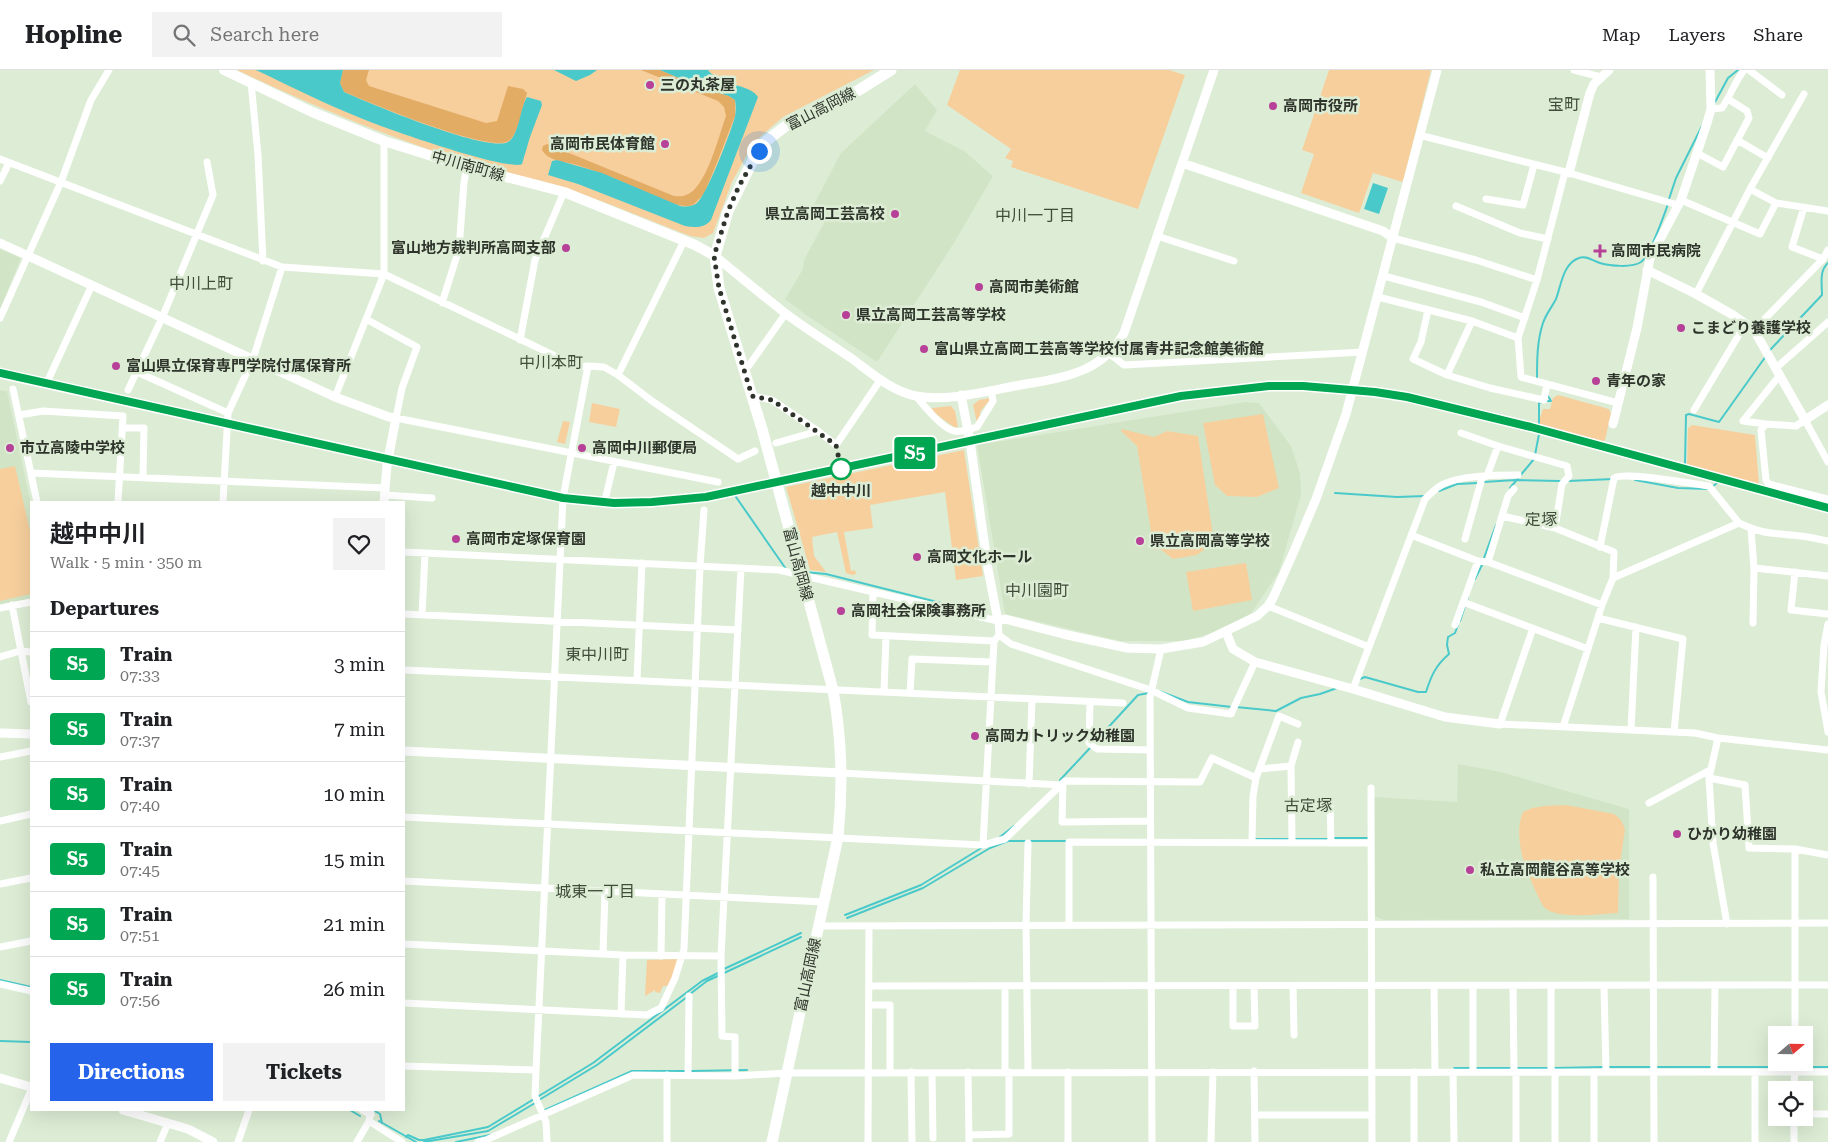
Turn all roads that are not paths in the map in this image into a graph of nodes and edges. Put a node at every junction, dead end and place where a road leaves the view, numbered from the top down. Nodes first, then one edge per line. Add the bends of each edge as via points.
1 (109, 70) edge
2 (224, 70) edge
3 (891, 70) edge
4 (1438, 70) edge
5 (1574, 70) edge
6 (1609, 70) edge
7 (1710, 70) edge
8 (1744, 70) edge
9 (1749, 70) edge
10 (1211, 71) edge
11 (1601, 77) junction
12 (251, 82) junction
13 (1804, 94) dead end
14 (1782, 95) dead end
15 (1728, 99) junction
16 (1711, 109) junction
17 (1420, 135) junction
18 (1737, 140) junction
19 (384, 142) junction
20 (1697, 153) junction
21 (1768, 158) junction
22 (0, 159) edge
23 (207, 162) dead end
24 (9, 163) junction
25 (1182, 163) junction
26 (1534, 165) junction
27 (467, 167) junction
28 (1567, 173) junction
29 (0, 181) edge
30 (61, 182) junction
31 (1750, 190) junction
32 (564, 192) junction
33 (1486, 199) dead end
34 (1680, 203) junction
35 (1776, 203) junction
36 (1456, 206) dead end
37 (1804, 207) junction
38 (1828, 211) edge
39 (1733, 224) junction
40 (198, 234) junction
41 (1157, 236) junction
42 (1393, 238) junction
43 (1548, 239) junction
44 (684, 241) junction
45 (0, 244) edge
46 (1828, 250) edge
47 (28, 256) junction
48 (714, 256) junction
49 (1823, 259) junction
50 (264, 261) junction
51 (1234, 262) dead end
52 (282, 267) junction
53 (1647, 270) junction
54 (384, 274) junction
55 (1384, 276) junction
56 (1537, 280) junction
57 (92, 285) junction
58 (1696, 294) junction
59 (1378, 297) junction
60 (442, 303) junction
61 (1428, 310) junction
62 (786, 313) junction
63 (0, 318) edge
64 (162, 318) junction
65 (1525, 318) junction
66 (366, 319) junction
67 (1472, 321) junction
68 (1828, 322) edge
69 (1746, 323) junction
70 (1754, 330) junction
71 (1518, 338) junction
72 (520, 340) junction
73 (1363, 352) junction
74 (1110, 354) junction
75 (253, 360) junction
76 (588, 366) junction
77 (745, 371) junction
78 (1778, 371) junction
79 (137, 372) junction
80 (618, 375) junction
81 (1447, 376) junction
82 (49, 378) dead end
83 (880, 379) junction
84 (1547, 384) junction
85 (13, 389) dead end
86 (128, 390) dead end
87 (992, 390) junction
88 (961, 395) junction
89 (752, 396) junction
90 (916, 396) junction
91 (336, 397) junction
92 (1618, 403) junction
93 (1828, 405) edge
94 (1694, 410) dead end
95 (228, 413) junction
96 (19, 414) junction
97 (396, 418) junction
98 (1805, 420) junction
99 (1613, 424) dead end
100 (1766, 424) junction
101 (123, 428) junction
102 (967, 430) junction
103 (818, 431) junction
104 (1461, 433) dead end
105 (776, 443) dead end
106 (1498, 446) junction
107 (755, 451) dead end
108 (572, 453) junction
109 (1827, 460) edge
110 (614, 462) junction
111 (31, 473) junction
112 (1518, 475) dead end
113 (119, 476) junction
114 (143, 477) junction
115 (1483, 480) junction
116 (225, 481) junction
117 (718, 482) dead end
118 (1514, 489) dead end
119 (384, 495) edge
120 (606, 496) dead end
121 (432, 498) dead end
122 (1828, 499) edge
123 (37, 501) edge
124 (118, 501) edge
125 (223, 501) edge
126 (704, 510) dead end
127 (1502, 516) junction
128 (1739, 523) junction
129 (1554, 528) junction
130 (1751, 529) junction
131 (1411, 535) junction
132 (1465, 539) dead end
133 (1828, 541) edge
134 (1600, 547) junction
135 (405, 552) edge
136 (425, 553) junction
137 (560, 559) junction
138 (1478, 561) junction
139 (1488, 562) junction
140 (642, 563) junction
141 (700, 566) junction
142 (741, 568) junction
143 (1754, 568) junction
144 (1795, 572) junction
145 (1828, 576) edge
146 (1613, 578) junction
147 (873, 592) junction
148 (30, 602) edge
149 (1463, 602) junction
150 (12, 605) junction
151 (1602, 605) junction
152 (1268, 606) junction
153 (0, 608) edge
154 (405, 614) edge
155 (422, 614) junction
156 (1828, 614) edge
157 (1598, 618) junction
158 (998, 621) junction
159 (557, 622) junction
160 (639, 624) junction
161 (1754, 624) dead end
162 (1828, 624) edge
163 (1455, 625) dead end
164 (698, 627) junction
165 (1636, 627) junction
166 (1532, 628) junction
167 (738, 630) junction
168 (1226, 632) junction
169 (1000, 635) junction
170 (886, 636) junction
171 (994, 641) junction
172 (1369, 647) junction
173 (1162, 649) junction
174 (1588, 649) junction
175 (20, 651) junction
176 (30, 652) edge
177 (0, 657) edge
178 (992, 662) junction
179 (1255, 662) junction
180 (405, 670) edge
181 (554, 676) junction
182 (637, 680) junction
183 (696, 684) junction
184 (735, 686) junction
185 (1353, 689) junction
186 (833, 690) junction
187 (884, 692) junction
188 (910, 693) junction
189 (1152, 693) junction
190 (990, 696) junction
191 (30, 697) edge
192 (1032, 699) junction
193 (1090, 702) junction
194 (1123, 703) dead end
195 (1298, 724) dead end
196 (1500, 724) junction
197 (1563, 727) junction
198 (1631, 730) junction
199 (1674, 732) junction
200 (1828, 732) edge
201 (0, 733) edge
202 (30, 734) edge
203 (1718, 738) junction
204 (1298, 742) dead end
205 (1150, 750) junction
206 (1828, 750) edge
207 (30, 751) edge
208 (405, 752) edge
209 (0, 757) edge
210 (551, 758) junction
211 (692, 765) junction
212 (1291, 766) junction
213 (731, 767) junction
214 (1260, 768) junction
215 (1710, 770) junction
216 (841, 774) junction
217 (1256, 778) junction
218 (1708, 778) junction
219 (1150, 781) junction
220 (986, 782) junction
221 (1029, 784) junction
222 (1062, 784) junction
223 (1371, 788) dead end
224 (1330, 802) dead end
225 (1649, 803) dead end
226 (30, 814) edge
227 (405, 817) edge
228 (1150, 820) junction
229 (0, 821) edge
230 (546, 823) junction
231 (690, 831) junction
232 (727, 832) junction
233 (838, 837) junction
234 (1252, 841) junction
235 (1150, 842) junction
236 (1292, 842) junction
237 (1331, 842) junction
238 (1028, 843) dead end
239 (1371, 843) junction
240 (983, 845) junction
241 (1795, 849) junction
242 (1828, 855) edge
243 (1653, 877) dead end
244 (30, 878) edge
245 (405, 881) edge
246 (0, 884) edge
247 (544, 888) junction
248 (605, 891) junction
249 (662, 894) junction
250 (687, 895) junction
251 (724, 897) junction
252 (824, 902) junction
253 (1653, 923) junction
254 (1794, 923) junction
255 (1828, 923) edge
256 (1026, 924) junction
257 (1069, 924) junction
258 (1151, 924) junction
259 (1370, 924) junction
260 (1727, 924) junction
261 (819, 926) junction
262 (869, 926) junction
263 (30, 941) edge
264 (405, 944) edge
265 (0, 947) edge
266 (541, 950) junction
267 (603, 953) junction
268 (623, 955) junction
269 (661, 956) junction
270 (682, 956) junction
271 (721, 956) junction
272 (0, 984) edge
273 (1652, 985) junction
274 (1715, 985) junction
275 (1795, 985) junction
276 (1828, 985) edge
277 (869, 986) junction
278 (1005, 986) junction
279 (1028, 986) junction
280 (1233, 986) junction
281 (1293, 986) junction
282 (1372, 986) junction
283 (1434, 986) junction
284 (1473, 986) junction
285 (1513, 986) junction
286 (1551, 986) junction
287 (1604, 986) junction
288 (1151, 987) junction
289 (1254, 987) junction
290 (30, 991) edge
291 (689, 996) dead end
292 (405, 1003) edge
293 (869, 1006) junction
294 (538, 1010) junction
295 (621, 1014) junction
296 (1795, 1026) edge
297 (1294, 1035) dead end
298 (405, 1066) edge
299 (1473, 1069) junction
300 (1552, 1069) junction
301 (1605, 1069) junction
302 (1653, 1069) junction
303 (1715, 1069) junction
304 (536, 1070) junction
305 (1514, 1070) junction
306 (1768, 1070) edge
307 (1813, 1070) edge
308 (1254, 1071) junction
309 (735, 1072) junction
310 (911, 1072) junction
311 (932, 1072) junction
312 (968, 1072) junction
313 (1007, 1072) junction
314 (1028, 1072) junction
315 (1068, 1072) junction
316 (1151, 1072) junction
317 (1213, 1072) junction
318 (1372, 1072) junction
319 (1414, 1072) junction
320 (1435, 1072) junction
321 (1453, 1072) junction
322 (1594, 1072) junction
323 (1755, 1072) junction
324 (1828, 1072) edge
325 (787, 1073) junction
326 (868, 1073) junction
327 (890, 1073) junction
328 (666, 1075) junction
329 (688, 1075) junction
330 (0, 1078) edge
331 (30, 1088) edge
332 (30, 1090) edge
333 (541, 1107) junction
334 (126, 1111) edge
335 (249, 1111) edge
336 (1813, 1114) edge
337 (1828, 1114) edge
338 (370, 1115) edge
339 (1255, 1115) junction
340 (1372, 1115) junction
341 (168, 1123) junction
342 (1794, 1126) edge
343 (933, 1138) dead end
344 (969, 1138) edge
345 (208, 1141) edge
346 (9, 1142) edge
347 (160, 1142) edge
348 (238, 1142) edge
349 (357, 1142) edge
350 (402, 1142) edge
351 (478, 1142) edge
352 (547, 1142) edge
353 (667, 1142) edge
354 (772, 1142) edge
355 (868, 1142) edge
356 (912, 1142) edge
357 (1068, 1142) edge
358 (1152, 1142) edge
359 (1211, 1142) edge
360 (1255, 1142) edge
361 (1372, 1142) edge
362 (1414, 1142) edge
363 (1454, 1142) edge
364 (1516, 1142) edge
365 (1555, 1142) edge
366 (1594, 1142) edge
367 (1654, 1142) edge
368 (1754, 1142) edge
369 (1794, 1142) edge

1 - 30 street via 91,100
2 - 12 main road, 中川南町線
3 - 48 main road, 富山高岡線 via 859,90 787,124 765,142 728,211
4 - 17 street
5 - 11 street
6 - 11 street
7 - 16 street
8 - 15 street via 1734,82
9 - 14 street
10 - 25 street
11 - 28 street via 1590,93
12 - 19 main road, 中川南町線
12 - 50 street
13 - 21 street
15 - 16 street via 1722,108
15 - 18 street via 1747,111 1749,118
16 - 20 street
17 - 26 street
17 - 42 street
18 - 20 street via 1723,167
18 - 21 street
19 - 27 main road, 中川南町線
19 - 54 street
20 - 34 street
21 - 31 street
22 - 24 street
23 - 40 street via 213,195
24 - 29 street
24 - 30 street
25 - 41 street
25 - 42 street via 1383,231
26 - 28 street
26 - 33 street via 1523,205
27 - 32 main road, 中川南町線
27 - 60 street via 459,249
28 - 34 street
28 - 43 street
30 - 40 street
30 - 47 street
31 - 35 street
31 - 39 street
32 - 44 main road, 中川南町線
32 - 72 street via 535,260
34 - 39 street
34 - 53 street via 1650,258
35 - 37 street
35 - 39 street via 1760,234
36 - 43 street via 1520,234
37 - 38 street
37 - 49 street via 1792,247
39 - 58 street
40 - 50 street
40 - 64 street
41 - 51 street
41 - 74 street via 1124,333
42 - 55 street
42 - 56 street
43 - 56 street
44 - 48 main road, 中川南町線
44 - 80 street
45 - 47 street
46 - 49 street
47 - 57 street
47 - 63 street
48 - 62 street
48 - 77 main road, 富山高岡線 via 719,288
49 - 70 street
50 - 52 street
52 - 54 street
52 - 75 street
53 - 58 street
53 - 92 street via 1637,328
54 - 60 street
54 - 66 street
55 - 59 street
55 - 65 street via 1481,302
56 - 65 street
57 - 64 street
57 - 82 street
58 - 69 street
59 - 61 street
59 - 73 street
60 - 72 street
61 - 67 street
61 - 81 street via 1421,342 1413,359
62 - 77 street
62 - 83 street
64 - 75 street
64 - 79 street
65 - 71 street
66 - 91 street
66 - 97 street via 417,347 402,388
67 - 71 street
67 - 81 street
68 - 78 street
69 - 70 street
69 - 94 street
70 - 78 street
71 - 84 street via 1521,377
72 - 76 street via 578,367
73 - 74 street via 1124,365
73 - 152 street via 1346,414 1316,499
74 - 87 street via 1089,368 1070,375
75 - 91 street
75 - 95 street
76 - 80 street via 604,367
76 - 108 street
77 - 89 main road, 富山高岡線
78 - 98 street
78 - 100 street via 1743,421
79 - 86 street
79 - 95 street
80 - 107 street via 738,459
81 - 84 street via 1544,400
83 - 90 street
83 - 103 street via 836,445
84 - 92 street
85 - 96 street
87 - 88 street
87 - 102 street via 993,401 977,427
88 - 90 street
88 - 102 street
89 - 103 street via 772,400
89 - 186 main road, 富山高岡線
90 - 102 street via 928,412 952,431
91 - 97 street
92 - 99 street
93 - 98 street
95 - 116 street
96 - 101 street via 43,411 123,416
96 - 111 street
97 - 108 street
97 - 119 street
98 - 100 street via 1796,426
98 - 109 street
100 - 122 street via 1761,430 1769,484
101 - 113 street
101 - 114 street via 144,428
102 - 158 street
103 - 105 street
104 - 106 street
106 - 115 street
106 - 129 street via 1567,466 1569,476 1562,484
108 - 110 street
108 - 137 street via 563,498
110 - 117 street
110 - 120 street
111 - 113 street
111 - 123 street
112 - 115 street
113 - 114 street
113 - 124 street
114 - 116 street
115 - 131 street via 1452,480 1440,485 1425,499
115 - 132 street
116 - 119 street
116 - 125 street
118 - 127 street via 1508,496
119 - 121 street
126 - 141 street
127 - 129 street
127 - 139 street
128 - 130 street
128 - 134 street via 1709,486 1618,475 1612,486
128 - 146 street
129 - 134 street
130 - 133 street
130 - 143 street
131 - 138 street
131 - 172 street
134 - 146 street via 1614,552
135 - 136 street
136 - 137 street
136 - 155 street
137 - 140 street
137 - 159 street
138 - 139 street
138 - 149 street
139 - 151 street
140 - 141 street
140 - 160 street
141 - 142 street
141 - 164 street
142 - 147 street via 779,570
142 - 167 street
143 - 144 street
143 - 161 street
144 - 145 street
144 - 156 street via 1791,610
146 - 151 street
147 - 158 street
147 - 170 street via 872,635
148 - 150 street
149 - 163 street
149 - 166 street
150 - 153 street
150 - 175 street
151 - 157 street
152 - 168 street via 1257,616
152 - 172 street
154 - 155 street
155 - 159 street
157 - 165 street
157 - 174 street
158 - 169 street
158 - 173 street via 1005,619 1127,648
159 - 160 street
159 - 181 street
160 - 164 street
160 - 182 street
162 - 200 street via 1821,692
164 - 167 street
164 - 183 street
165 - 198 street
165 - 199 street via 1683,639
166 - 174 street
166 - 196 street
167 - 184 street
168 - 173 street via 1202,642
168 - 179 street via 1233,649
169 - 171 street
169 - 189 street via 1011,644
170 - 171 street
170 - 187 street
171 - 178 street
172 - 185 street
173 - 189 street
174 - 197 street
175 - 176 street
175 - 177 street
175 - 191 street
178 - 188 street via 912,659
178 - 190 street
179 - 185 street
179 - 189 street via 1231,714 1188,708
180 - 181 street
181 - 182 street
181 - 210 street
182 - 183 street
183 - 184 street
183 - 211 street
184 - 186 street
184 - 213 street
185 - 196 street via 1445,717
186 - 187 street
186 - 216 main road, 富山高岡線 via 838,716
187 - 188 street
188 - 190 street
189 - 205 street
190 - 192 street
190 - 220 street
192 - 193 street
192 - 221 street
193 - 194 street
193 - 205 street via 1089,743 1097,749
195 - 214 street via 1280,716
196 - 197 street
197 - 198 street
198 - 199 street
199 - 203 street
201 - 202 street
203 - 206 street
203 - 215 street
204 - 212 street
205 - 219 street
207 - 209 street
208 - 210 street
210 - 211 street
210 - 230 street
211 - 213 street
211 - 231 street
212 - 214 street
212 - 236 street
213 - 216 street
213 - 232 street
214 - 217 street
215 - 218 street
215 - 225 street
216 - 220 street
216 - 233 main road, 富山高岡線
217 - 219 street via 1212,758 1200,782
217 - 234 street
218 - 241 street via 1745,785 1750,848
218 - 260 street via 1713,843
219 - 222 street via 1065,781
219 - 228 street
220 - 221 street
220 - 240 street
221 - 222 street
222 - 228 street via 1062,822
222 - 240 street via 1005,839
223 - 239 street
224 - 237 street
226 - 229 street
227 - 230 street
228 - 235 street
230 - 231 street
230 - 247 street
231 - 232 street
231 - 250 street
232 - 233 street
232 - 251 street
233 - 240 street
233 - 252 main road, 富山高岡線
234 - 235 street
234 - 236 street
235 - 257 street via 1069,842
235 - 258 street
236 - 237 street
237 - 239 street
238 - 256 street
239 - 259 street
241 - 242 street
241 - 254 street
243 - 253 street
244 - 246 street
245 - 247 street
247 - 248 street
247 - 266 street
248 - 249 street
248 - 267 street
249 - 250 street
249 - 269 street
250 - 251 street
250 - 270 street
251 - 252 street
251 - 271 street
252 - 261 main road, 富山高岡線
253 - 259 street
253 - 260 street
253 - 273 street
254 - 255 street
254 - 260 street
254 - 275 street
256 - 257 street
256 - 262 street
256 - 279 street
257 - 258 street
258 - 259 street
258 - 288 street
259 - 282 street
261 - 262 street
261 - 325 main road, 富山高岡線
262 - 277 street
263 - 265 street
264 - 266 street
266 - 267 street
266 - 294 street
267 - 268 street
268 - 269 street
268 - 295 street
269 - 270 street
270 - 271 street
270 - 295 street via 661,1008 647,1015
271 - 309 street via 722,1036 735,1036
272 - 290 street
273 - 274 street
273 - 287 street
273 - 302 street
274 - 275 street
274 - 303 street
275 - 276 street
275 - 296 street
277 - 278 street
277 - 293 street
278 - 279 street
278 - 313 street
279 - 288 street
279 - 314 street
280 - 288 street
280 - 289 street
280 - 289 street via 1233,1026 1255,1026
281 - 282 street
281 - 289 street
281 - 297 street
282 - 283 street
282 - 318 street
283 - 284 street
283 - 320 street
284 - 285 street
284 - 299 street
285 - 286 street
285 - 305 street
286 - 287 street
286 - 300 street
287 - 301 street
288 - 316 street
291 - 329 street
292 - 294 street
293 - 326 street
293 - 327 street via 890,1005
294 - 295 street
294 - 304 street
298 - 304 street
299 - 305 street
299 - 321 street
300 - 305 street
300 - 322 street
300 - 365 street
301 - 302 street
301 - 322 street
302 - 303 street
302 - 367 street
303 - 323 street
304 - 333 street
305 - 364 street
306 - 323 street
307 - 324 street
308 - 317 street
308 - 318 street
308 - 339 street
309 - 325 street
309 - 329 street
310 - 311 street
310 - 327 street
310 - 356 street
311 - 312 street
311 - 343 street
312 - 313 street
312 - 344 street
313 - 314 street
313 - 344 street via 1009,1134
314 - 315 street
315 - 316 street
315 - 357 street
316 - 317 street
316 - 358 street
317 - 359 street
318 - 319 street
318 - 340 street
319 - 320 street
319 - 362 street
320 - 321 street
321 - 363 street
322 - 366 street
323 - 368 street
325 - 326 street
325 - 354 main road, 富山高岡線
326 - 327 street
326 - 355 street
328 - 329 street
328 - 333 street via 632,1076
328 - 353 street
330 - 331 street
332 - 346 street
333 - 351 street
333 - 352 street
334 - 341 street
335 - 348 street
336 - 337 street
338 - 349 street
338 - 350 street
339 - 340 street
339 - 360 street
340 - 361 street
341 - 345 street via 188,1129
341 - 347 street
342 - 369 street

